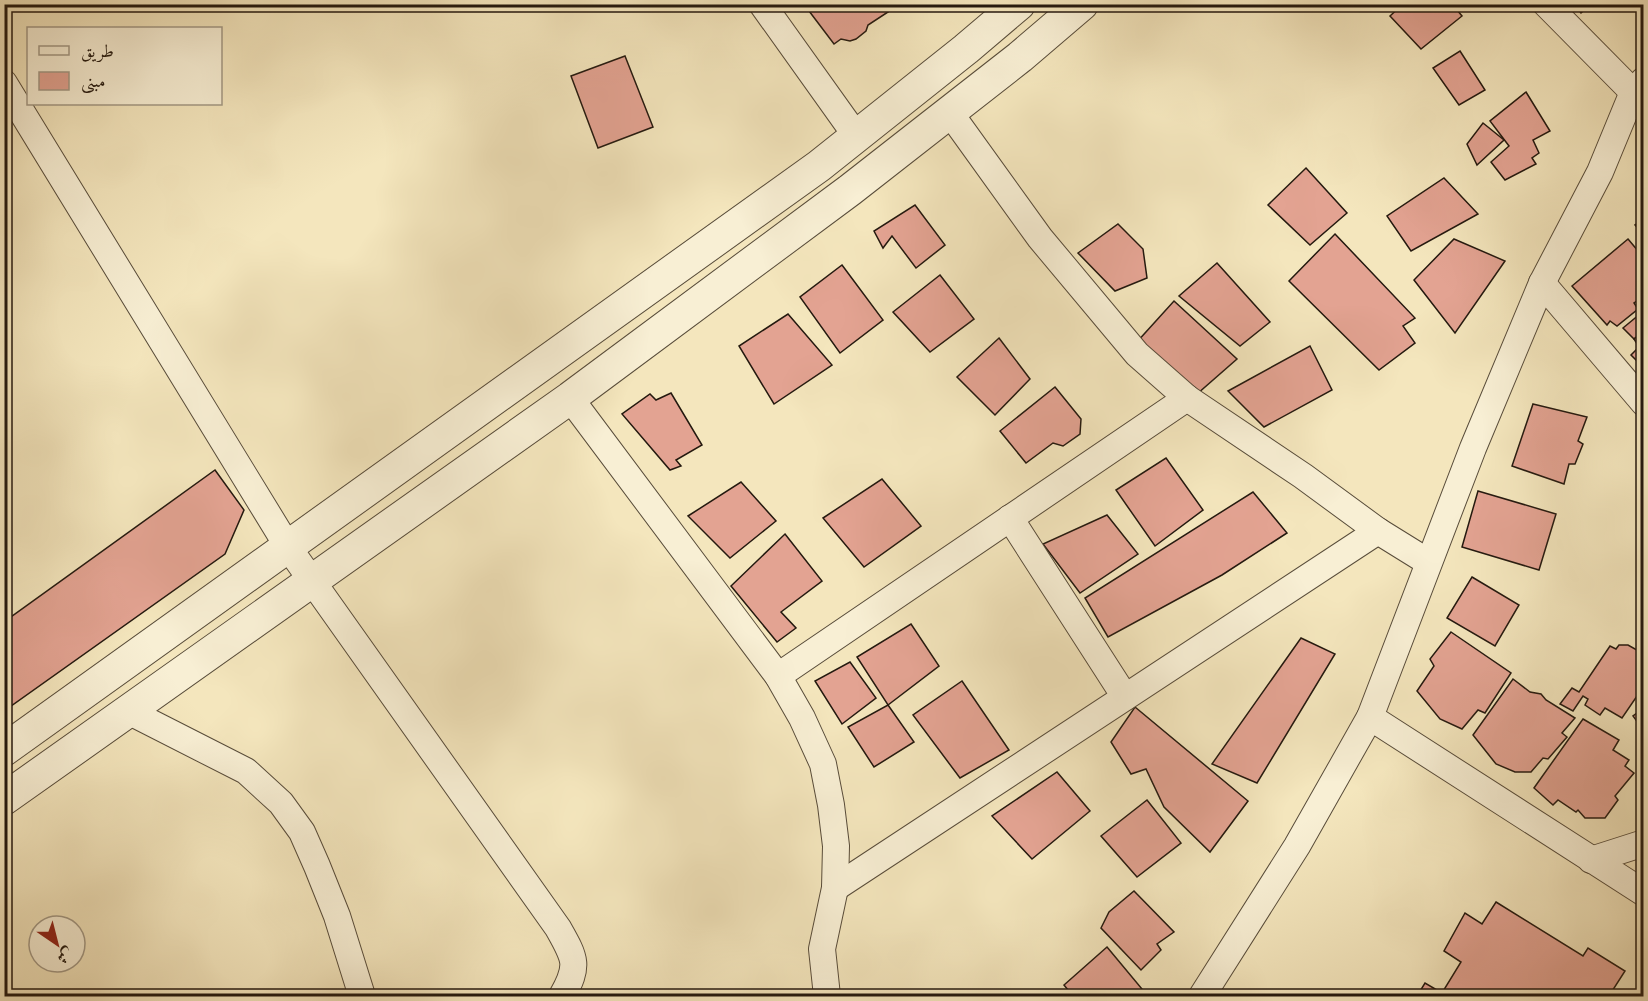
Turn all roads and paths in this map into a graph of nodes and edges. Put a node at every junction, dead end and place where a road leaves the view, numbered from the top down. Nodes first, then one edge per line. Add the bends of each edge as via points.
1 (762, 4) edge
2 (1019, 4) edge
3 (1082, 4) edge
4 (1546, 4) edge
5 (4, 83) edge
6 (1640, 91) edge
7 (950, 113) junction
8 (857, 137) junction
9 (1542, 283) junction
10 (570, 398) junction
11 (1187, 398) junction
12 (1644, 403) edge
13 (1010, 518) junction
14 (1378, 531) junction
15 (288, 547) junction
16 (1428, 562) junction
17 (311, 581) junction
18 (778, 676) junction
19 (1125, 697) junction
20 (128, 711) junction
21 (1370, 717) junction
22 (4, 750) edge
23 (4, 799) edge
24 (1644, 843) edge
25 (1590, 860) junction
26 (835, 888) junction
27 (1644, 893) edge
28 (353, 992) edge
29 (562, 996) edge
30 (827, 996) edge
31 (1202, 996) edge

1 - 8 street
2 - 8 street
3 - 7 street
4 - 6 street
5 - 15 street
6 - 9 street
7 - 10 street
7 - 11 street via 1040,238 1096,307 1137,354
8 - 15 street
9 - 12 street
9 - 16 street
10 - 17 street
10 - 18 street
11 - 13 street
11 - 14 street
13 - 18 street
13 - 19 street
14 - 16 street
14 - 19 street
15 - 17 street
15 - 22 street
16 - 21 street
17 - 20 street
17 - 29 street via 558,928 573,955 572,979
18 - 26 street via 823,764 836,846
19 - 26 street
20 - 23 street
20 - 28 street via 246,771 281,803 302,831 337,916
21 - 25 street
21 - 31 street via 1297,846
24 - 25 street
25 - 27 street
26 - 30 street via 822,949

